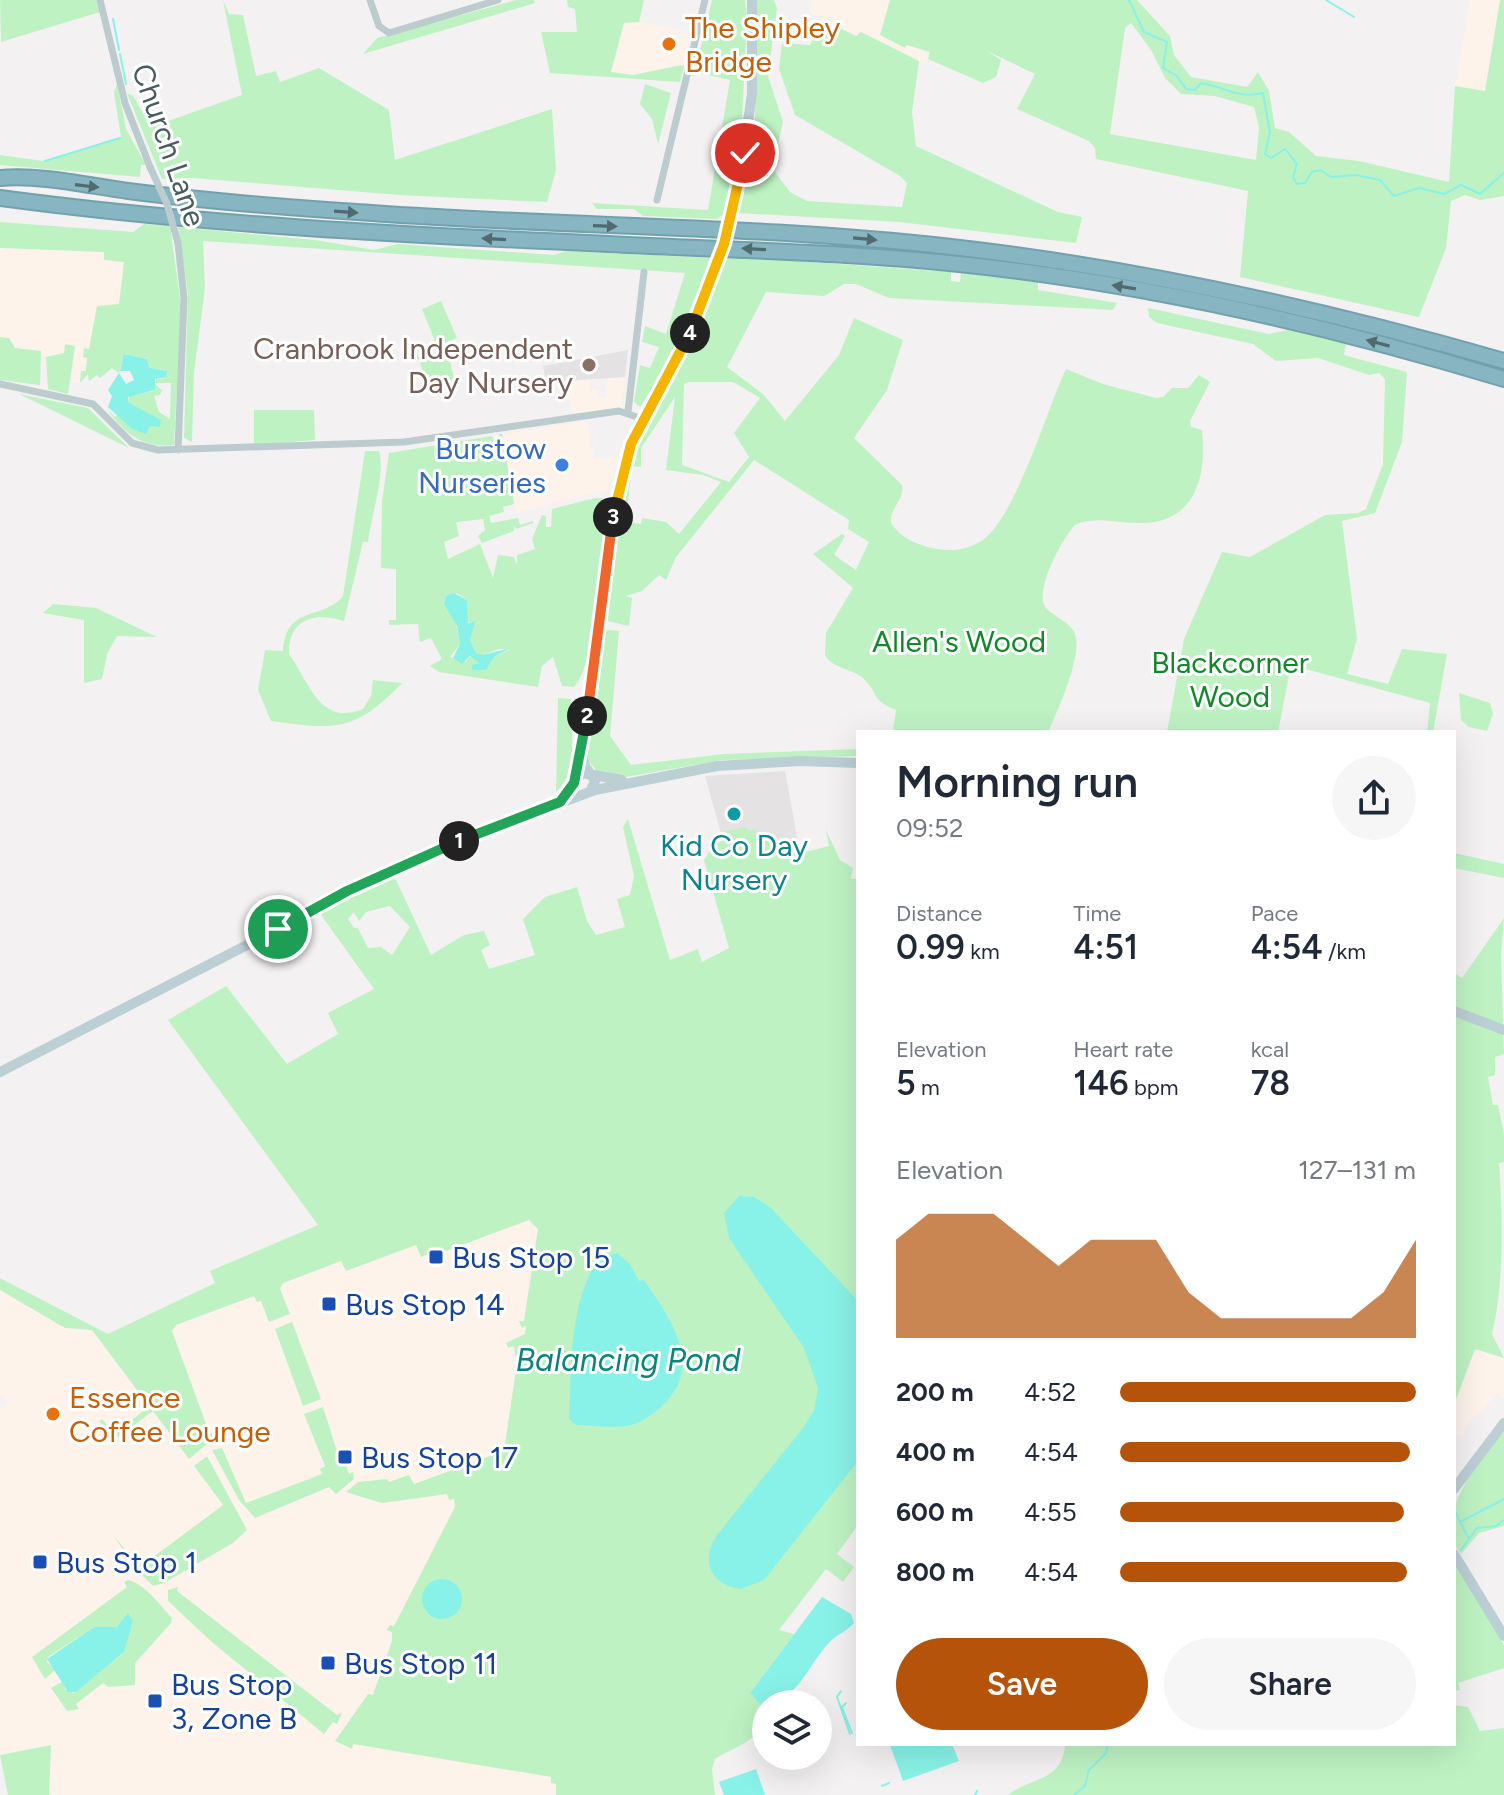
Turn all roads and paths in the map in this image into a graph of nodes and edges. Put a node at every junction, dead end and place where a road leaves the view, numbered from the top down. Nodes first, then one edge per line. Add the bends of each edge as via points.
1 (100, 0) edge
2 (370, 0) edge
3 (498, 0) edge
4 (705, 0) edge
5 (752, 0) edge
6 (3, 176) edge
7 (2, 199) edge
8 (657, 200) dead end
9 (644, 272) dead end
10 (1504, 361) edge
11 (1504, 379) edge
12 (0, 384) edge
13 (628, 412) junction
14 (643, 419) junction
15 (178, 450) junction
16 (584, 736) junction
17 (856, 763) edge
18 (590, 774) junction
19 (574, 781) junction
20 (636, 782) junction
21 (588, 792) junction
22 (556, 805) junction
23 (1456, 1012) edge
24 (1504, 1030) edge
25 (0, 1072) edge
26 (1504, 1423) edge
27 (1457, 1484) edge
28 (1456, 1557) edge
29 (1504, 1636) edge

1 - 15 street, Church Lane, bridge via 125,103 178,243 184,293
2 - 3 street via 380,29 389,33
4 - 8 street
5 - 14 main road, bridge via 752,94 737,196 684,346
6 -> 10 highway via 315,210 766,232 952,247 1238,291
11 -> 7 highway via 1255,312 963,264 813,251 354,230
9 - 13 street
12 - 15 street via 89,402 132,443
13 - 14 street
13 - 15 street via 404,442
14 - 16 main road via 616,495
16 - 18 main road via 583,761
16 - 19 main road
17 - 20 main road via 717,766
18 - 19 main road via 580,773
18 - 20 main road
18 - 21 main road via 595,784
19 - 21 main road via 576,789
19 - 22 main road
20 - 21 main road
21 - 22 main road
22 - 25 main road via 424,854
23 - 24 main road
26 - 27 main road
28 - 29 main road

